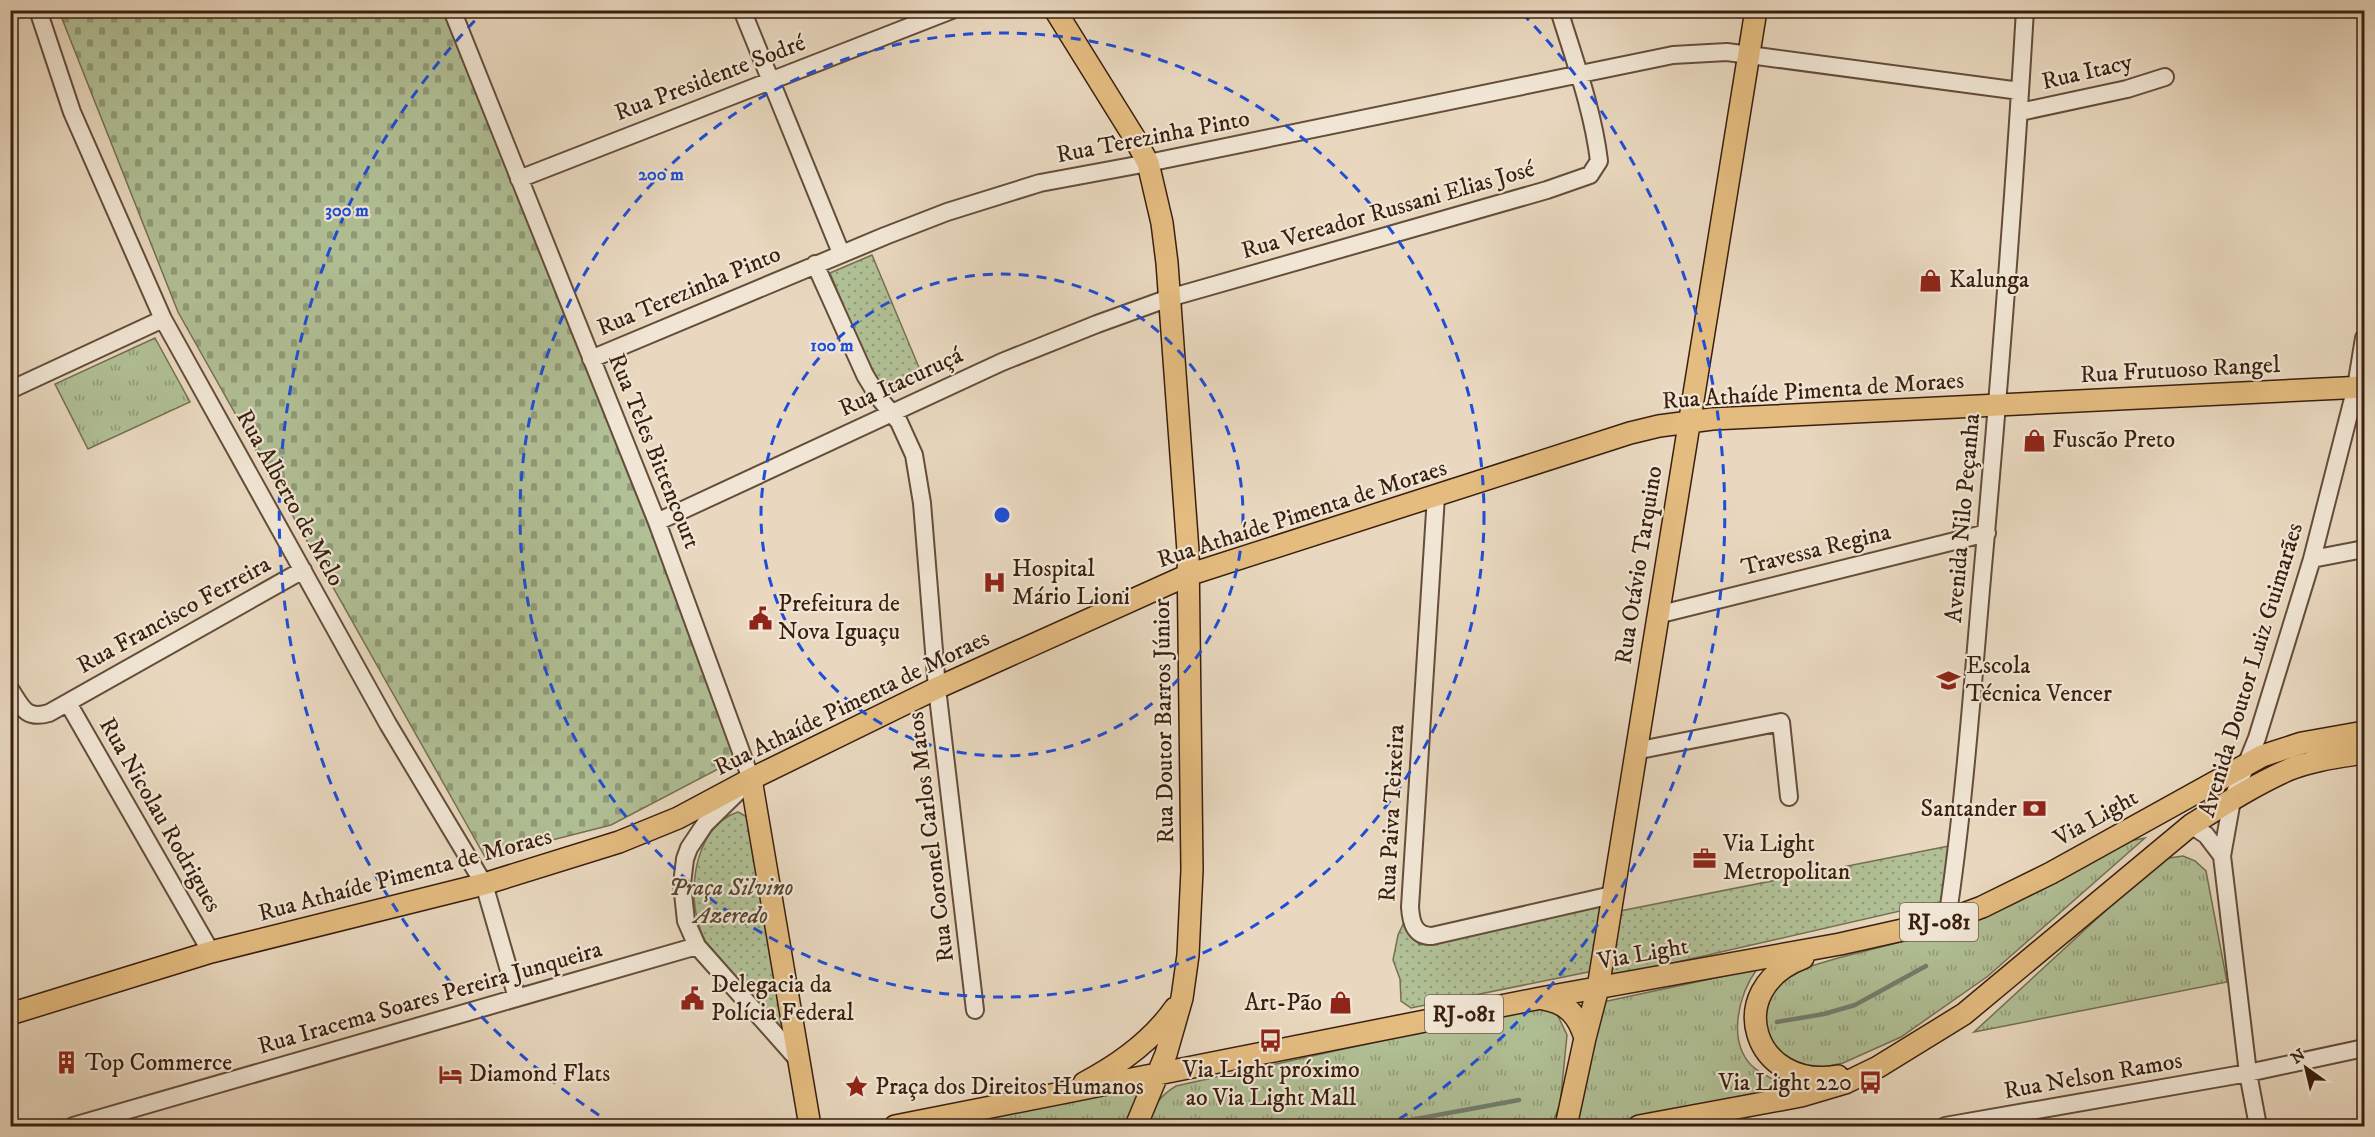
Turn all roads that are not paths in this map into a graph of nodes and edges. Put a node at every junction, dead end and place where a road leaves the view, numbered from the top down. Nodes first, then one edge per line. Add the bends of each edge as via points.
1 (38, 10) edge
2 (452, 10) edge
3 (742, 10) edge
4 (952, 10) edge
5 (1055, 10) edge
6 (1559, 10) edge
7 (1756, 10) edge
8 (2025, 10) edge
9 (1748, 55) junction
10 (1579, 75) junction
11 (2165, 77) dead end
12 (770, 80) junction
13 (2020, 91) junction
14 (2020, 112) junction
15 (1148, 164) junction
16 (519, 179) junction
17 (841, 254) junction
18 (815, 264) junction
19 (1169, 298) junction
20 (163, 320) junction
21 (2364, 338) edge
22 (591, 359) junction
23 (2360, 387) edge
24 (10, 390) edge
25 (1997, 405) junction
26 (892, 412) junction
27 (1689, 421) junction
28 (1436, 496) junction
29 (657, 522) junction
30 (1986, 533) junction
31 (2364, 549) edge
32 (2312, 558) junction
33 (303, 570) junction
34 (1188, 575) junction
35 (1657, 615) junction
36 (937, 688) junction
37 (10, 689) edge
38 (68, 703) junction
39 (2364, 732) edge
40 (1635, 751) junction
41 (2364, 753) edge
42 (2248, 764) junction
43 (751, 779) junction
44 (1789, 797) dead end
45 (2232, 800) junction
46 (2191, 825) junction
47 (2125, 831) junction
48 (2222, 856) junction
49 (484, 884) junction
50 (1611, 895) junction
51 (1947, 920) junction
52 (1840, 944) junction
53 (697, 946) junction
54 (211, 952) junction
55 (1598, 987) junction
56 (1182, 998) junction
57 (1541, 998) junction
58 (518, 999) junction
59 (975, 1011) dead end
60 (10, 1014) edge
61 (1585, 1038) junction
62 (2364, 1048) edge
63 (799, 1061) junction
64 (1878, 1067) junction
65 (2248, 1073) junction
66 (1162, 1079) junction
67 (1067, 1092) junction
68 (73, 1126) edge
69 (810, 1126) edge
70 (895, 1126) edge
71 (1136, 1126) edge
72 (1566, 1126) edge
73 (1639, 1126) edge
74 (1945, 1126) edge
75 (2258, 1126) edge

1 - 20 street, Rua Alberto de Melo via 72,112
2 - 16 street, Rua Teles Bittencourt
3 - 12 street
4 - 12 street, Rua Presidente Sodré
5 - 15 main road, Rua Doutor Barros Júnior
6 - 10 street
7 - 9 main road, Rua Otávio Tarquino
8 - 13 street, Avenida Nilo Peçanha
9 - 10 street, Rua Terezinha Pinto via 1673,55
9 - 13 street, Rua Terezinha Pinto
9 - 27 main road, Rua Otávio Tarquino
10 - 15 street, Rua Terezinha Pinto
10 - 19 street, Rua Vereador Russani Elias José via 1599,161 1596,169 1584,178
11 - 14 street, Rua Itacy
12 - 16 street, Rua Presidente Sodré
12 - 17 street
13 - 14 street, Avenida Nilo Peçanha
14 - 25 street, Avenida Nilo Peçanha
15 - 17 street, Rua Terezinha Pinto via 1086,173 1000,194
15 - 19 main road, Rua Doutor Barros Júnior via 1162,223
16 - 22 street, Rua Teles Bittencourt
17 - 18 street, Rua Terezinha Pinto
18 - 22 street, Rua Terezinha Pinto
18 - 26 street, Rua Coronel Carlos Matos via 871,387
19 - 26 street, Rua Itacuruçá via 1002,362
19 - 34 main road, Rua Doutor Barros Júnior
20 - 24 street
20 - 33 street, Rua Alberto de Melo
21 - 23 street, Avenida Doutor Luiz Guimarães
22 - 29 street, Rua Teles Bittencourt
23 - 25 main road, Rua Frutuoso Rangel
23 - 32 street, Avenida Doutor Luiz Guimarães
25 - 27 main road, Rua Athaíde Pimenta de Moraes
25 - 30 street, Avenida Nilo Peçanha
26 - 29 street, Rua Itacuruçá
26 - 36 street, Rua Coronel Carlos Matos via 907,436 919,478
27 - 28 main road, Rua Athaíde Pimenta de Moraes via 1630,433
27 - 35 main road, Rua Otávio Tarquino
28 - 34 main road, Rua Athaíde Pimenta de Moraes
28 - 50 street, Rua Paiva Teixeira via 1411,920 1418,933 1432,936
29 - 43 street, Rua Teles Bittencourt
30 - 35 street, Travessa Regina
30 - 51 street, Avenida Nilo Peçanha via 1956,862
31 - 32 street
32 - 42 street, Avenida Doutor Luiz Guimarães
33 - 38 street, Rua Francisco Ferreira
33 - 49 street, Rua Alberto de Melo via 388,724
34 - 36 main road, Rua Athaíde Pimenta de Moraes
34 - 56 main road, Rua Doutor Barros Júnior via 1192,870
35 - 40 main road, Rua Otávio Tarquino
36 - 43 main road, Rua Athaíde Pimenta de Moraes
36 - 59 street, Rua Coronel Carlos Matos
37 - 38 street, Rua Francisco Ferreira via 30,715 49,713
38 - 54 street, Rua Nicolau Rodrigues
39 - 42 main road, Via Light / RJ-081 via 2302,743
40 - 44 street via 1781,722
40 - 50 main road, Rua Otávio Tarquino
41 - 45 main road via 2289,770
42 - 45 street, Avenida Doutor Luiz Guimarães
42 - 47 main road, Via Light / RJ-081
43 - 49 main road, Rua Athaíde Pimenta de Moraes via 642,833
43 - 53 street via 695,836 685,859 684,908
43 - 63 main road
45 - 46 main road
45 - 48 street, Avenida Doutor Luiz Guimarães
46 - 47 main road via 2169,823
46 - 48 street via 2211,840
46 - 64 main road via 1964,1014
47 - 51 main road, Via Light / RJ-081 via 2051,873
48 - 65 street, Avenida Doutor Luiz Guimarães
49 - 54 main road, Rua Athaíde Pimenta de Moraes
49 - 58 street, Rua Alberto de Melo
50 - 55 main road, Rua Otávio Tarquino
51 - 52 main road, Via Light / RJ-081
52 - 55 main road, Via Light / RJ-081
52 - 64 main road via 1792,962 1773,974 1760,995 1757,1030 1771,1058 1799,1076 1828,1078
53 - 58 street, Rua Iracema Soares Pereira Junqueira
53 - 63 street
54 - 60 main road, Rua Athaíde Pimenta de Moraes
55 - 57 main road, Via Light / RJ-081
55 - 61 main road, Rua Otávio Tarquino
56 - 66 main road, Rua Doutor Barros Júnior
56 - 67 main road via 1144,1043 1106,1071
57 - 61 main road via 1572,1011
57 - 66 main road, Via Light / RJ-081
58 - 68 street, Rua Iracema Soares Pereira Junqueira
61 - 72 main road, Rua Otávio Tarquino
62 - 65 street, Rua Nelson Ramos
63 - 69 main road
64 - 73 main road via 1845,1083 1801,1096
65 - 74 street, Rua Nelson Ramos
65 - 75 street, Avenida Doutor Luiz Guimarães
66 - 67 main road, Via Light / RJ-081
66 - 71 main road, Rua Doutor Barros Júnior
67 - 70 main road, Via Light / RJ-081

